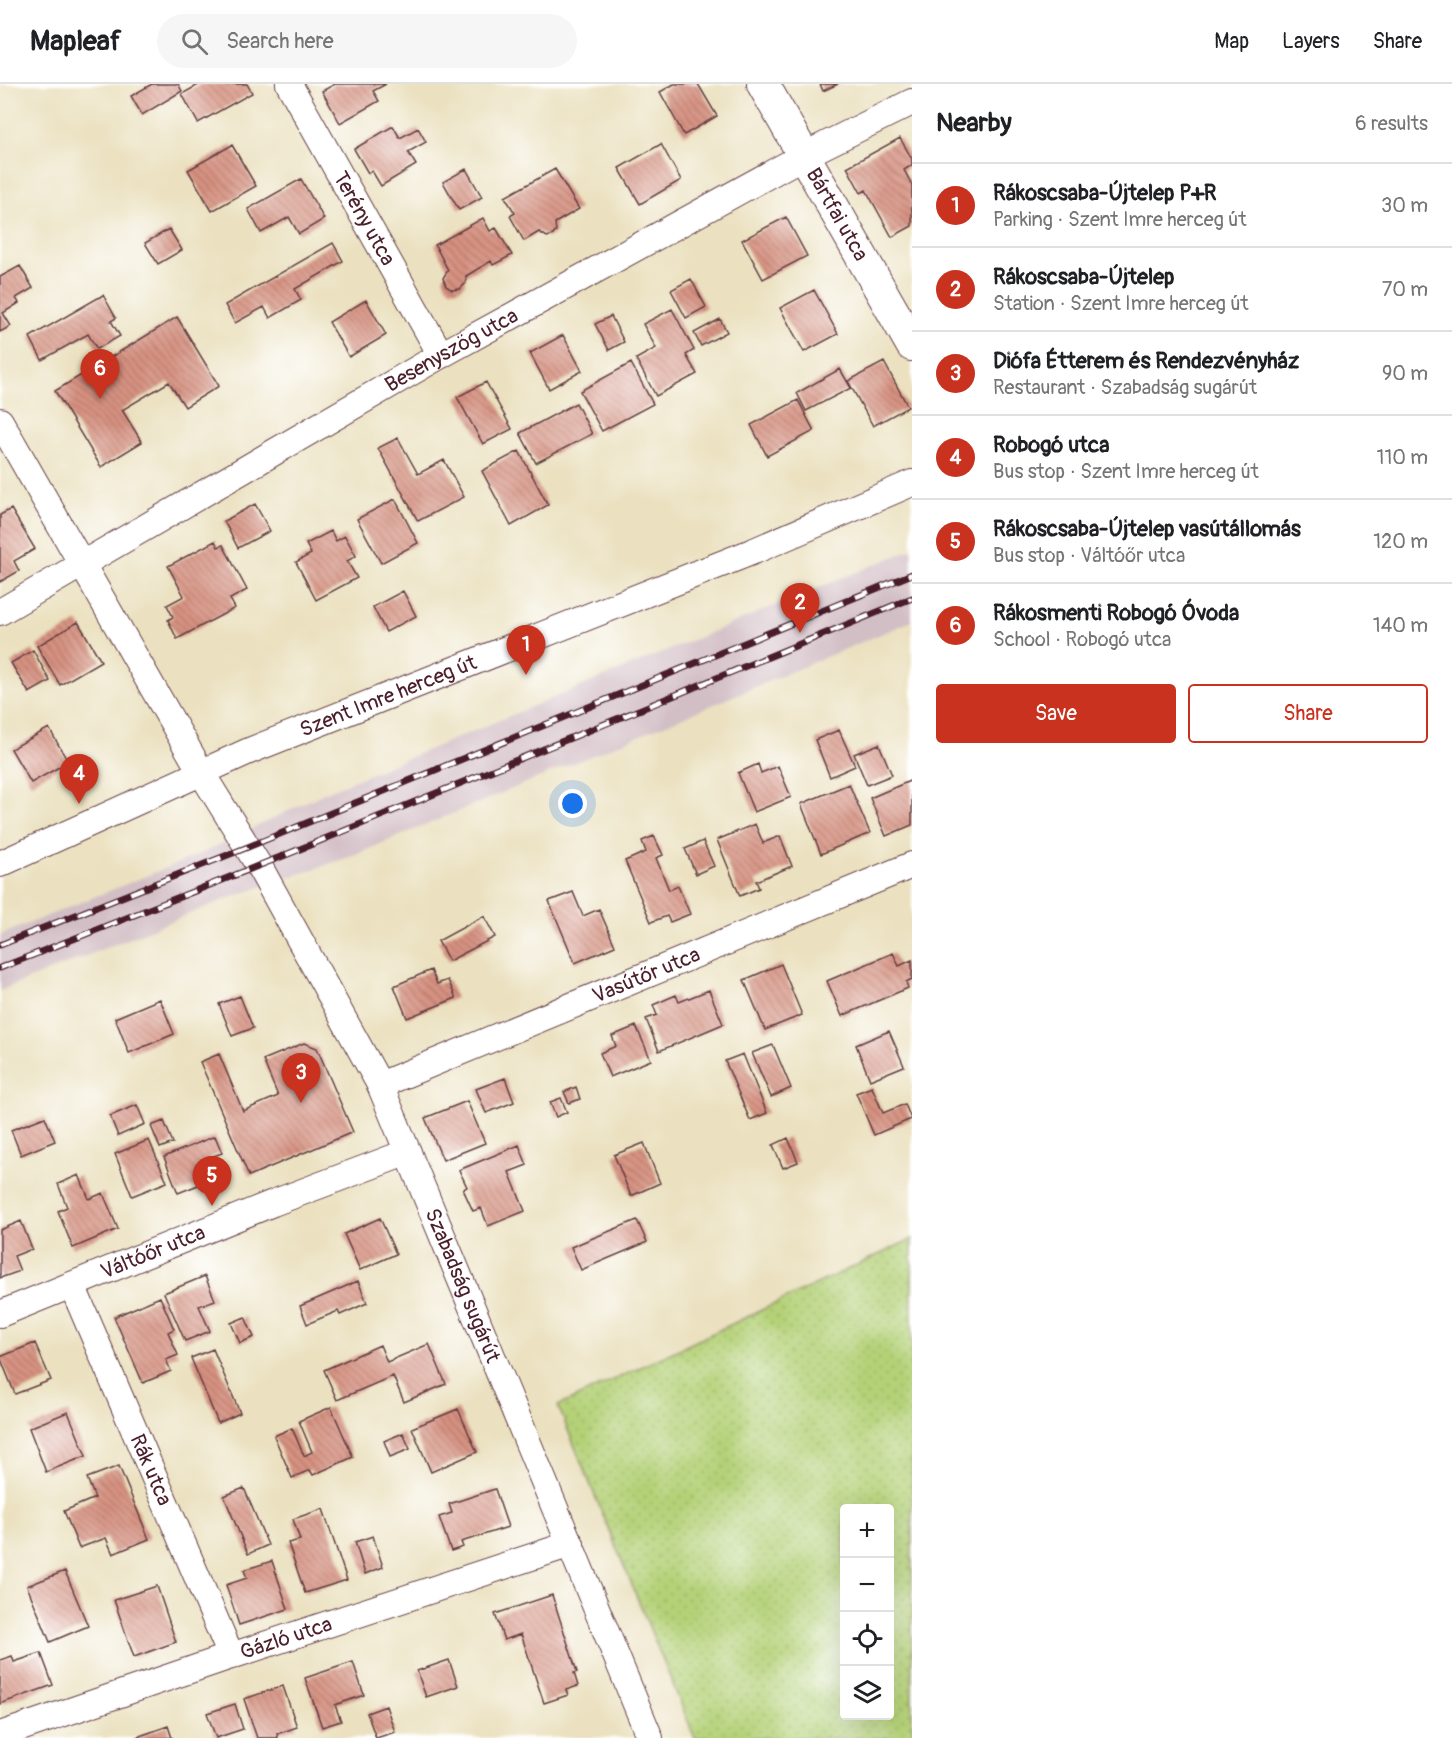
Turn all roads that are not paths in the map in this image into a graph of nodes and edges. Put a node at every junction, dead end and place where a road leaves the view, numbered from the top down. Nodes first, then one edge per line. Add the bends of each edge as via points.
1 (289, 84) edge
2 (763, 84) edge
3 (912, 102) edge
4 (804, 156) junction
5 (912, 345) edge
6 (441, 355) junction
7 (0, 421) edge
8 (912, 483) edge
9 (83, 564) junction
10 (0, 612) edge
11 (201, 772) junction
12 (0, 864) edge
13 (912, 865) edge
14 (380, 1084) junction
15 (408, 1152) junction
16 (72, 1285) junction
17 (0, 1314) edge
18 (571, 1544) junction
19 (231, 1656) junction
20 (0, 1735) edge
21 (650, 1738) edge

1 - 6 street, Terény utca
2 - 4 street, Bártfai utca
3 - 4 street, Besenyszög utca
4 - 5 street, Bártfai utca
4 - 6 street, Besenyszög utca
6 - 9 street, Besenyszög utca
7 - 9 street, Szabadság sugárút
8 - 11 street, Szent Imre herceg út via 754,551
9 - 10 street, Besenyszög utca
9 - 11 street, Szabadság sugárút
11 - 12 street, Szent Imre herceg út
11 - 14 street, Szabadság sugárút via 248,847
13 - 14 street, Vasútőr utca
14 - 15 street, Szabadság sugárút
15 - 16 street, Váltóőr utca
15 - 18 street, Szabadság sugárút
16 - 17 street, Váltóőr utca
16 - 19 street, Rák utca
18 - 19 street, Gázló utca
18 - 21 street, Szabadság sugárút
19 - 20 street, Gázló utca

